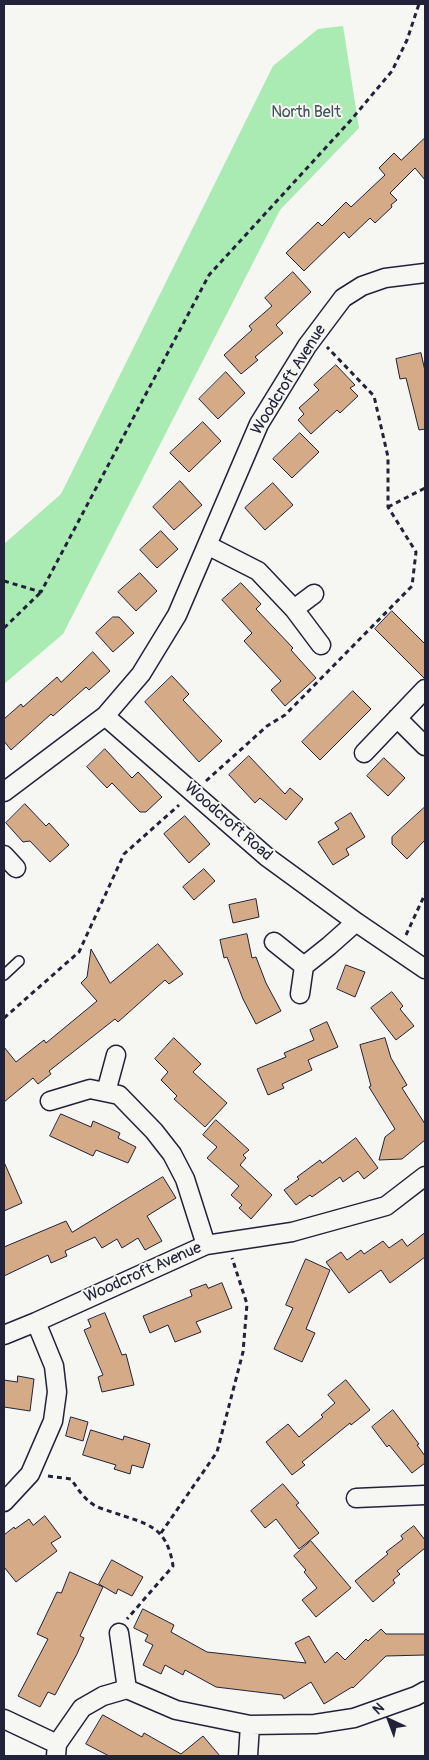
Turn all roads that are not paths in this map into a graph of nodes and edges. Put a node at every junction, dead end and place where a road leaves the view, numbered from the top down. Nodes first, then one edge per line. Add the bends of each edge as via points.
1 (425, 273) edge
2 (207, 545) junction
3 (314, 594) dead end
4 (294, 609) junction
5 (321, 645) dead end
6 (425, 689) edge
7 (106, 716) junction
8 (397, 718) junction
9 (425, 746) edge
10 (364, 753) dead end
11 (4, 792) edge
12 (4, 855) edge
13 (16, 868) dead end
14 (356, 922) junction
15 (274, 942) dead end
16 (19, 960) dead end
17 (304, 966) junction
18 (425, 969) edge
19 (4, 975) edge
20 (300, 994) dead end
21 (116, 1055) dead end
22 (106, 1092) junction
23 (50, 1101) dead end
24 (425, 1176) edge
25 (206, 1245) junction
26 (36, 1322) junction
27 (4, 1335) edge
28 (425, 1495) edge
29 (356, 1498) dead end
30 (4, 1502) edge
31 (119, 1633) road end
32 (126, 1690) junction
33 (425, 1691) edge
34 (4, 1719) edge
35 (250, 1726) junction
36 (57, 1750) edge
37 (248, 1756) edge

1 - 2 street, Woodcroft Avenue via 385,278 362,286 343,298 315,334 259,424
2 - 4 street via 258,572
2 - 7 street, Woodcroft Avenue via 177,615 141,674
3 - 4 street
4 - 5 street
6 - 8 street
7 - 11 street, Woodcroft Avenue
7 - 14 street, Woodcroft Road via 267,857
8 - 9 street
8 - 10 street
12 - 13 street
14 - 17 street
14 - 18 street, Woodcroft Road
15 - 17 street
16 - 19 lane
17 - 20 street
21 - 22 street
22 - 23 street via 90,1089
22 - 25 street via 119,1095 172,1154 185,1178
24 - 25 street, Woodcroft Avenue via 386,1206 292,1232
25 - 26 street, Woodcroft Avenue
26 - 27 street, Woodcroft Avenue
26 - 30 street via 54,1366 57,1392 53,1421 30,1474
28 - 29 street
31 - 32 street
32 - 35 street via 176,1710
32 - 36 street via 103,1696 82,1708
33 - 35 street via 354,1718 315,1724
34 - 36 street
35 - 37 street

